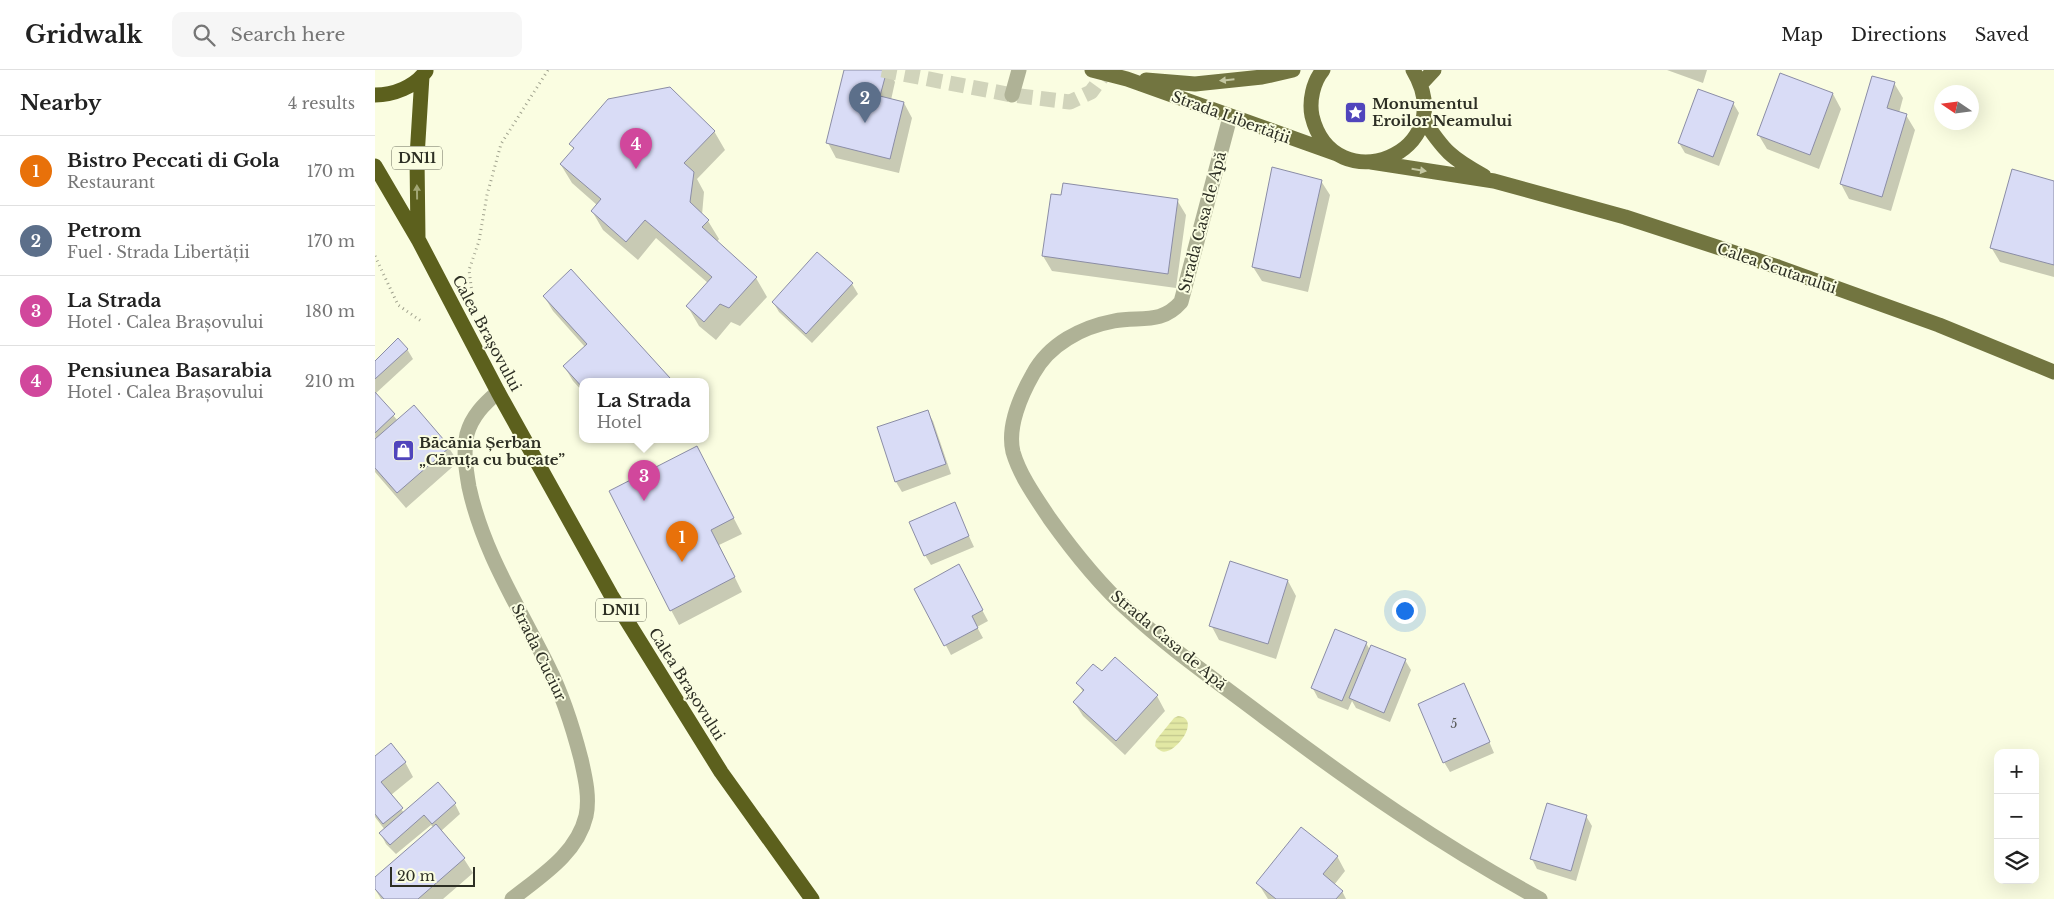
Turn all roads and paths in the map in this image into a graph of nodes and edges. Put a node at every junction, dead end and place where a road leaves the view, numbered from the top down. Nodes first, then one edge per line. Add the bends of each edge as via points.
1 (548, 70) edge
2 (1019, 70) edge
3 (1093, 70) edge
4 (1293, 70) edge
5 (1323, 70) edge
6 (1413, 70) edge
7 (1434, 70) edge
8 (425, 73) edge
9 (1127, 79) junction
10 (1421, 84) junction
11 (375, 96) edge
12 (1012, 96) dead end
13 (1230, 117) junction
14 (1423, 120) junction
15 (1337, 154) junction
16 (1371, 162) junction
17 (375, 166) edge
18 (1494, 181) junction
19 (419, 241) junction
20 (375, 256) edge
21 (472, 297) dead end
22 (421, 321) dead end
23 (2054, 372) edge
24 (498, 392) junction
25 (512, 899) edge
26 (812, 899) edge
27 (1540, 899) edge

1 - 21 path via 501,144 479,241 469,270
2 - 12 street
3 - 9 main road, Strada Libertății
4 -> 9 main road, Strada Libertății via 1262,77 1195,84
5 - 15 main road via 1312,91 1311,109 1315,126 1324,142
6 - 10 main road
7 - 10 main road
8 - 11 highway, DN11 via 405,89
19 -> 8 highway, Calea Brașovului / DN11 via 417,156
9 - 13 main road, Strada Libertății
10 - 14 main road via 1425,102
13 - 15 main road, Strada Libertății
13 - 27 street, Strada Casa de Apă via 1181,302 1174,310 1156,318 1115,320 1078,333 1046,355 1033,372 1018,409 1012,449 1019,471 1080,558 1136,617 1202,671 1373,797 1453,850
14 - 16 main road via 1416,136 1404,150
14 - 18 main road, Calea Scutarului via 1457,162
15 - 16 main road, Strada Libertății via 1354,161
16 -> 18 main road, Calea Scutarului
17 - 19 highway, Calea Brașovului / DN11
18 - 23 main road, Calea Scutarului via 1625,217 1778,267
19 - 24 highway, Calea Brașovului / DN11
20 - 22 path via 398,304
24 - 25 street, Strada Cuciur via 478,410 467,434 466,468 474,506 491,554 550,669 569,717 586,782 587,799 586,815 571,848
24 - 26 highway, Calea Brașovului / DN11 via 611,595 721,772

